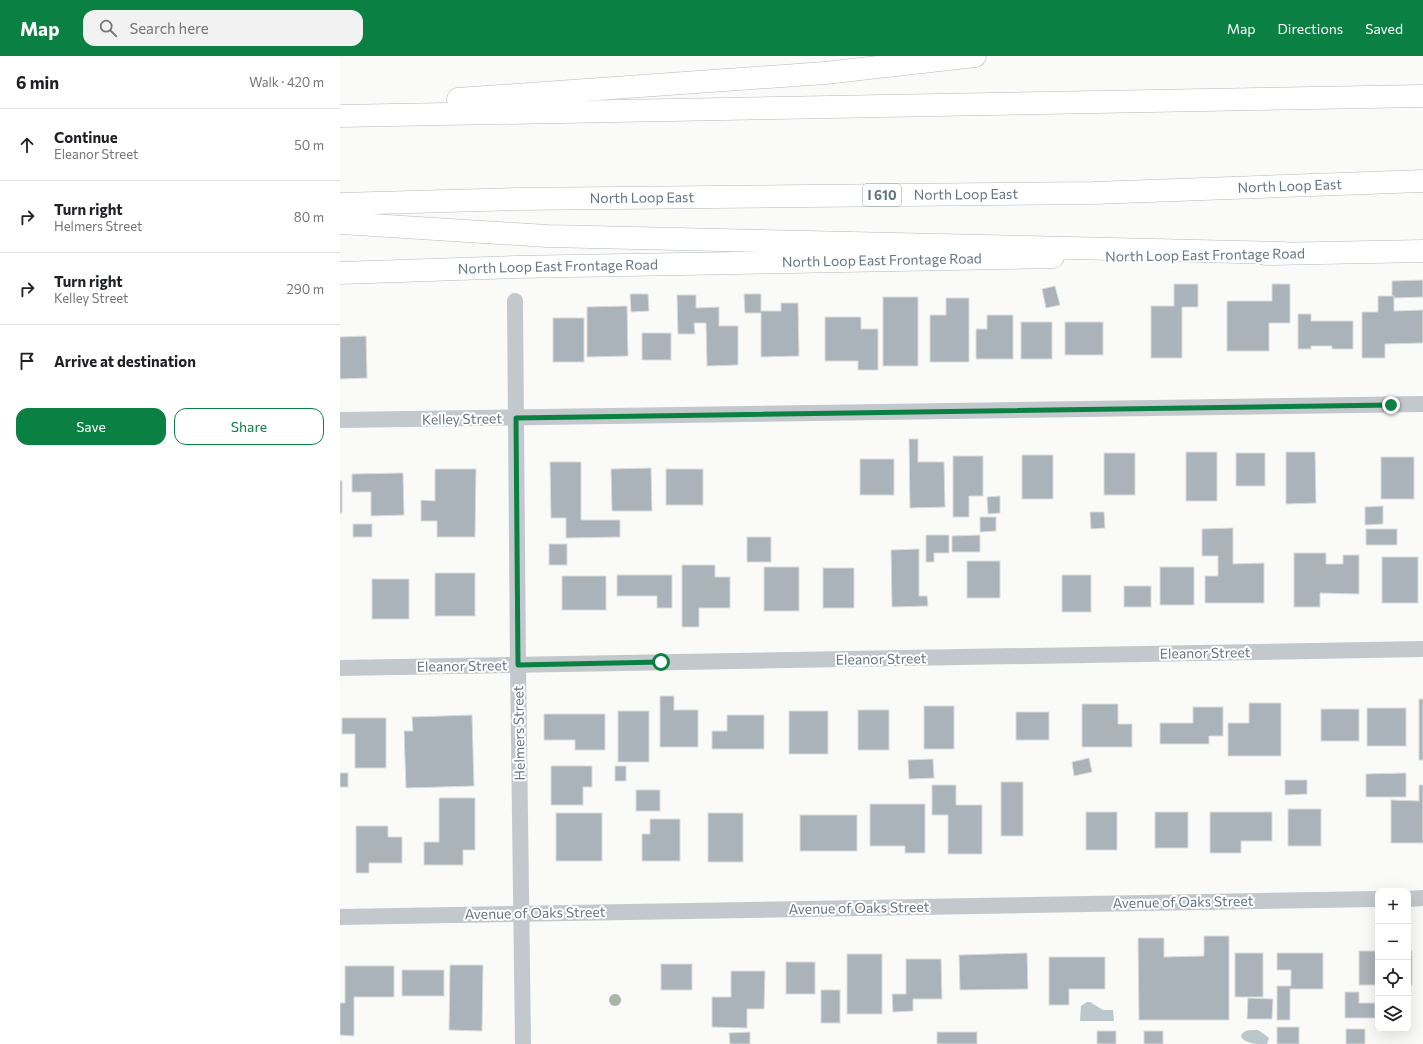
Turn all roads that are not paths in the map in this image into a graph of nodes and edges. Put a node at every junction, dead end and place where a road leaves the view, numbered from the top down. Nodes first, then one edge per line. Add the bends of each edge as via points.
1 (975, 56) edge
2 (1423, 96) edge
3 (340, 108) edge
4 (340, 116) edge
5 (1423, 180) edge
6 (340, 204) edge
7 (340, 223) edge
8 (1423, 251) edge
9 (1284, 253) junction
10 (340, 272) edge
11 (515, 301) dead end
12 (1423, 404) edge
13 (516, 418) junction
14 (340, 420) edge
15 (1423, 649) edge
16 (518, 665) junction
17 (340, 668) edge
18 (1411, 898) edge
19 (1423, 898) edge
20 (1375, 899) edge
21 (522, 913) junction
22 (340, 917) edge
23 (523, 1044) edge

1 - 3 main road via 825,73
2 - 4 main road
5 - 6 main road, North Loop East / I 610 via 1094,192 515,199
7 - 9 main road via 547,236
8 - 9 main road, North Loop East Frontage Road
9 - 10 main road, North Loop East Frontage Road
11 - 13 street, Helmers Street
12 - 13 street, Kelley Street
13 - 14 street, Kelley Street
13 - 16 street, Helmers Street
15 - 16 street, Eleanor Street
16 - 17 street, Eleanor Street
16 - 21 street, Helmers Street
18 - 19 street
20 - 21 street, Avenue of Oaks Street
21 - 22 street, Avenue of Oaks Street
21 - 23 street, Helmers Street

